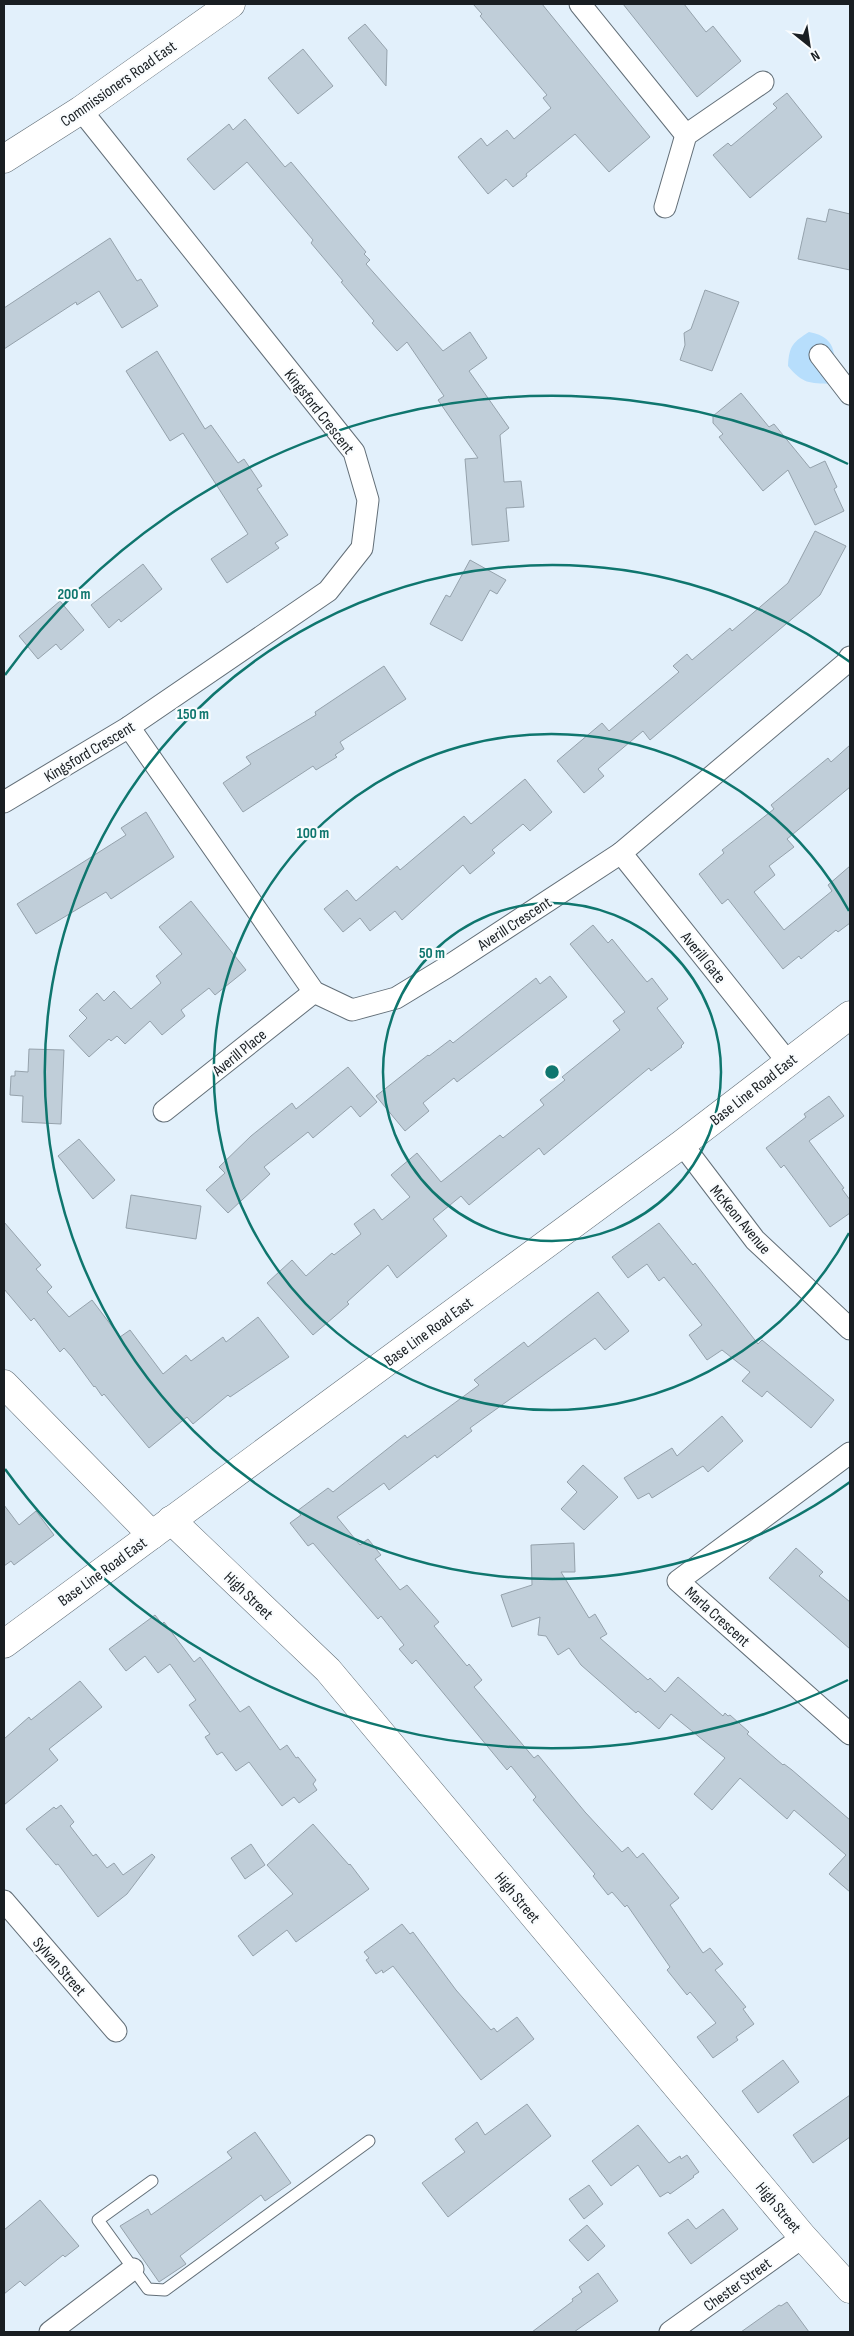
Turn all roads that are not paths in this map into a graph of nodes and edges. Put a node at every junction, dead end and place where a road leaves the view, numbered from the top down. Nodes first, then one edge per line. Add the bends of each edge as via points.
1 (231, 4) edge
2 (580, 4) edge
3 (763, 82) dead end
4 (81, 110) junction
5 (686, 135) junction
6 (4, 159) edge
7 (665, 207) dead end
8 (820, 355) dead end
9 (850, 394) edge
10 (850, 657) edge
11 (129, 727) junction
12 (4, 802) edge
13 (621, 853) junction
14 (314, 992) junction
15 (850, 1015) edge
16 (787, 1061) junction
17 (164, 1112) dead end
18 (682, 1144) junction
19 (850, 1329) edge
20 (4, 1384) edge
21 (850, 1453) edge
22 (162, 1527) junction
23 (4, 1644) edge
24 (850, 1734) edge
25 (4, 1901) edge
26 (116, 2031) dead end
27 (369, 2141) dead end
28 (152, 2181) dead end
29 (803, 2237) junction
30 (133, 2269) junction
31 (850, 2289) edge
32 (50, 2332) edge
33 (670, 2332) edge

1 - 4 street, Commissioners Road East
2 - 5 street
3 - 5 street
4 - 6 street, Commissioners Road East
4 - 11 street, Kingsford Crescent via 354,452 368,500 362,548 328,591
5 - 7 street
8 - 9 street
10 - 13 street, Averill Crescent via 846,664
11 - 12 street, Kingsford Crescent
11 - 14 street, Averill Crescent
13 - 14 street, Averill Crescent via 396,998 352,1010
13 - 16 street, Averill Gate
14 - 17 street, Averill Place
15 - 16 street, Base Line Road East
16 - 18 street, Base Line Road East
18 - 19 street, McKeon Avenue via 755,1240
18 - 22 street, Base Line Road East
20 - 22 street, High Street
21 - 24 street, Marla Crescent via 678,1581
22 - 23 street, Base Line Road East
22 - 29 street, High Street via 328,1670
25 - 26 street, Sylvan Street
27 - 30 lane via 165,2290 148,2289
28 - 30 lane via 98,2220
29 - 31 street, High Street
29 - 33 street, Chester Street
30 - 32 street

